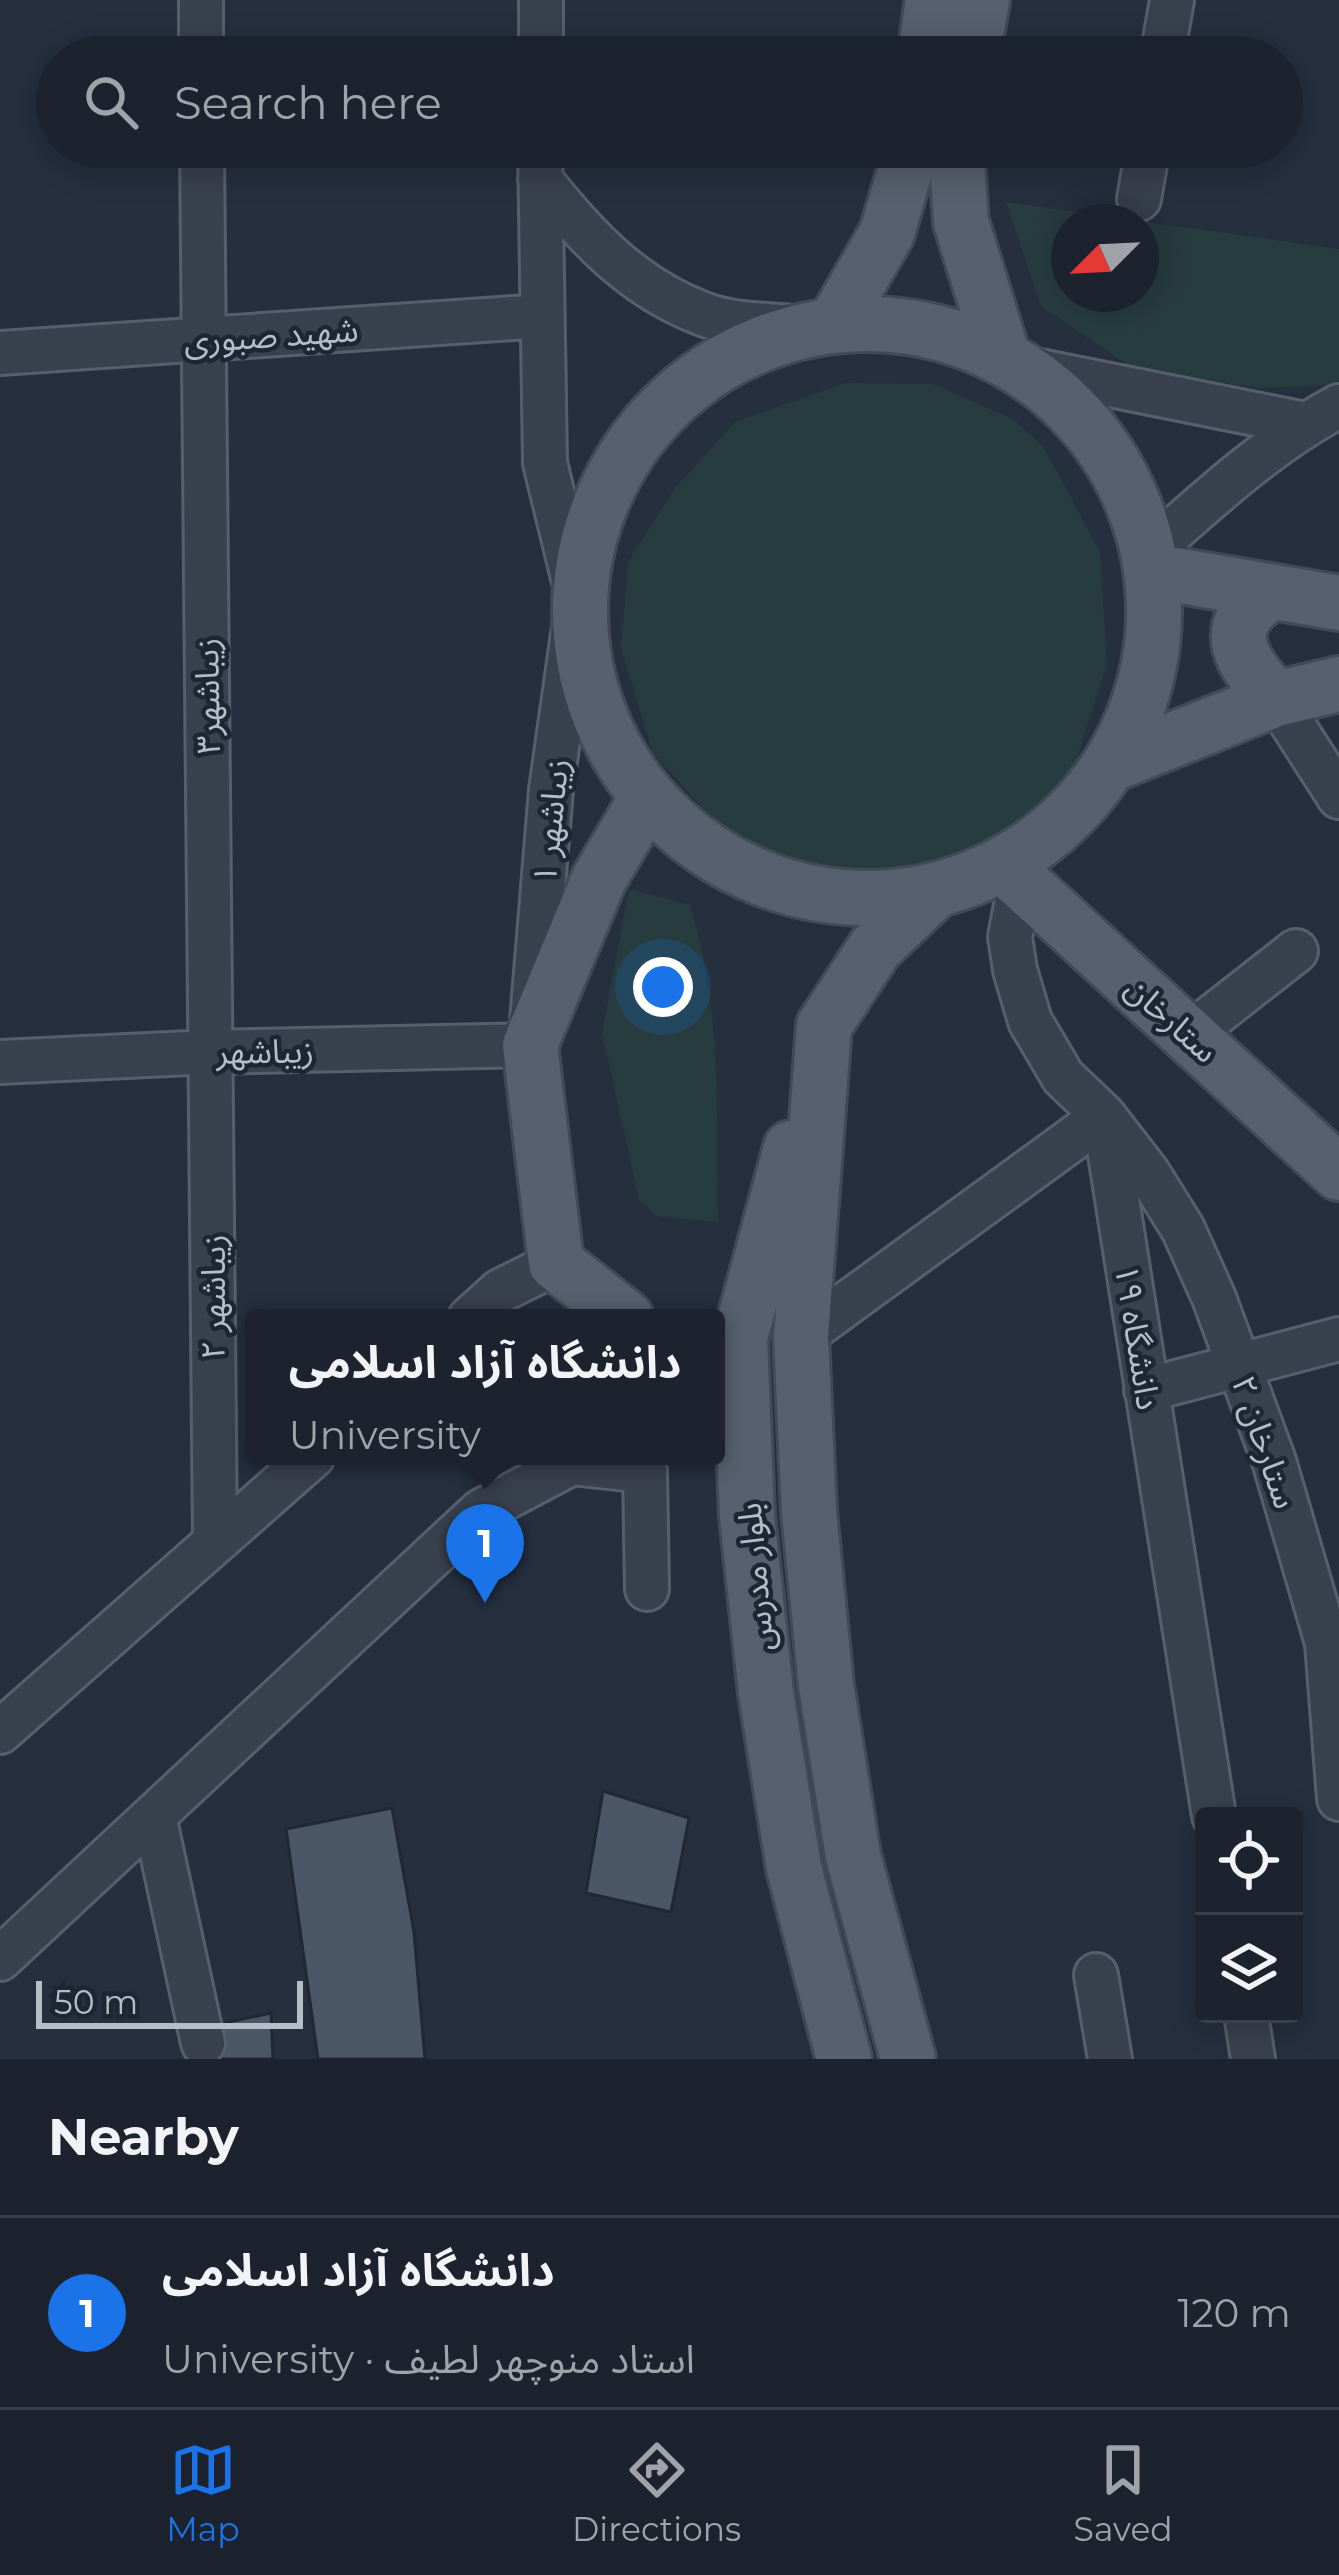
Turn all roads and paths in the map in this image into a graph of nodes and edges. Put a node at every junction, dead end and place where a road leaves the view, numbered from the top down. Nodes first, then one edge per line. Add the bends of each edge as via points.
1 (201, 0) edge
2 (541, 0) edge
3 (933, 0) edge
4 (982, 0) edge
5 (1172, 0) edge
6 (201, 36) edge
7 (541, 36) edge
8 (928, 36) edge
9 (976, 36) edge
10 (1166, 36) edge
11 (202, 168) edge
12 (540, 168) edge
13 (543, 168) edge
14 (907, 168) edge
15 (957, 168) edge
16 (1144, 168) edge
17 (1139, 199) dead end
18 (542, 316) junction
19 (820, 326) junction
20 (204, 339) junction
21 (0, 353) edge
22 (1011, 362) junction
23 (1322, 415) edge
24 (1150, 562) junction
25 (1269, 594) junction
26 (578, 598) junction
27 (1339, 603) edge
28 (1339, 684) edge
29 (1276, 699) junction
30 (1112, 764) junction
31 (1339, 797) edge
32 (647, 798) junction
33 (1012, 875) junction
34 (933, 893) junction
35 (1296, 951) dead end
36 (824, 1026) junction
37 (1190, 1035) junction
38 (530, 1045) junction
39 (211, 1052) junction
40 (0, 1062) edge
41 (1104, 1116) junction
42 (1339, 1173) edge
43 (556, 1263) junction
44 (480, 1309) edge
45 (615, 1309) edge
46 (728, 1336) edge
47 (801, 1337) junction
48 (1339, 1340) edge
49 (1240, 1367) junction
50 (1146, 1390) junction
51 (303, 1465) edge
52 (564, 1465) edge
53 (606, 1465) edge
54 (215, 1542) junction
55 (646, 1589) dead end
56 (1333, 1641) edge
57 (0, 1732) edge
58 (1339, 1799) edge
59 (1213, 1807) edge
60 (154, 1816) junction
61 (0, 1959) edge
62 (1096, 1975) dead end
63 (1247, 2023) edge
64 (203, 2043) dead end
65 (844, 2059) edge
66 (908, 2059) edge
67 (1110, 2059) edge
68 (1253, 2059) edge

1 - 6 street
2 - 7 street
3 - 8 main road
4 - 9 main road
5 - 10 street
11 - 20 street, زیباشهر۳
12 - 18 street
13 - 19 street via 585,236 641,283 706,316
14 - 19 main road via 887,233
15 - 22 main road via 961,222
16 - 17 street
18 - 20 street, شهید صبوری
18 - 26 street via 545,463
19 - 22 main road via 892,323
19 - 26 main road via 734,354 671,398 623,455 591,524
20 - 21 street, شهید صبوری
20 - 39 street, زیباشهر۳
22 - 23 street
22 - 24 main road via 1103,446
23 - 24 street
24 - 25 main road
24 - 30 main road via 1154,638 1140,704
25 - 27 main road
25 - 29 main road via 1244,618 1239,652
26 - 32 main road via 599,704
26 - 38 street, زیباشهر ۱ via 551,790
28 - 29 main road
29 - 30 main road
29 - 31 street
30 - 33 main road
32 - 34 main road via 693,842 747,874 807,894 870,901
32 - 38 main road via 599,879
33 - 34 main road
33 - 37 main road, ستارخان
33 - 41 street via 1010,937 1030,1021 1063,1077
34 - 36 main road, بلوار مدرس via 875,948
35 - 37 street
36 - 46 main road, بلوار مدرس
36 - 47 main road, بلوار مدرس
37 - 42 main road, ستارخان
38 - 39 street, زیباشهر
38 - 43 main road
39 - 40 street, زیباشهر
39 - 54 street, زیباشهر ۲
41 - 47 street
41 - 49 street, ستارخان ۲ via 1183,1229
41 - 50 street, دانشگاه ۱۹
43 - 44 street
43 - 45 main road
46 - 65 main road, بلوار مدرس via 766,1693 794,1868
47 - 66 main road, بلوار مدرس via 826,1685 854,1856
48 - 49 street
49 - 50 street
49 - 56 street, ستارخان ۲
50 - 59 street, دانشگاه ۱۹
51 - 54 street
52 - 60 street via 481,1511
53 - 55 street via 645,1471
54 - 57 street
56 - 58 street, ستارخان ۲
60 - 61 street
60 - 64 street
62 - 67 street
63 - 68 street

